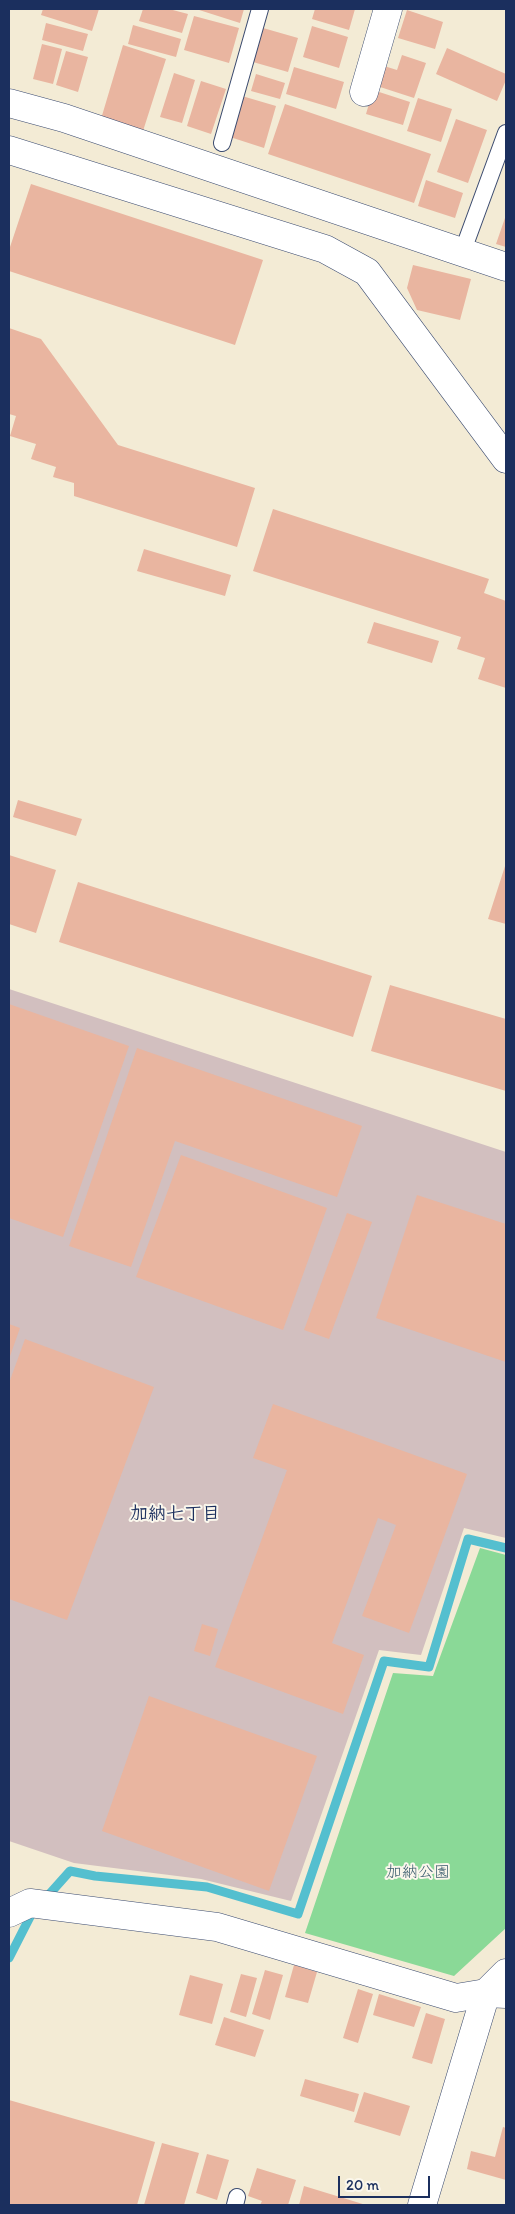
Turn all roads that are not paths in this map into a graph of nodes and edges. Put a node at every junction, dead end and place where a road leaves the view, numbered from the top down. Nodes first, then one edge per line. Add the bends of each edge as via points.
1 (260, 9) edge
2 (388, 9) edge
3 (364, 92) dead end
4 (9, 103) edge
5 (506, 134) edge
6 (222, 143) dead end
7 (9, 150) edge
8 (462, 253) junction
9 (506, 267) edge
10 (506, 459) edge
11 (9, 1913) edge
12 (506, 1973) edge
13 (496, 1994) edge
14 (422, 2205) edge

1 - 6 lane
2 - 3 street
4 - 8 street via 73,121
5 - 8 lane
7 - 10 street via 325,249 367,272
8 - 9 street
11 - 13 street via 30,1903 217,1927 456,1998
12 - 13 street
13 - 14 street

